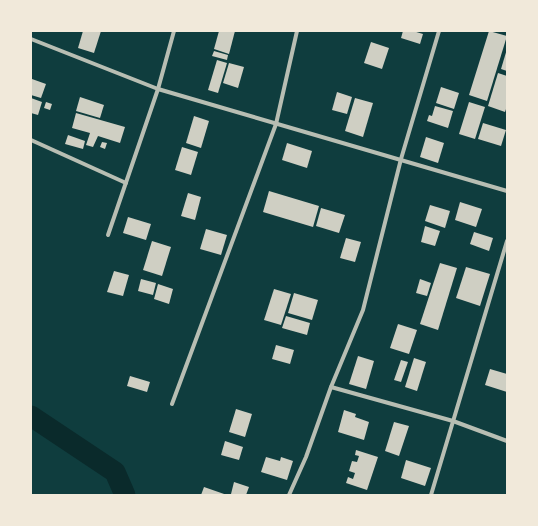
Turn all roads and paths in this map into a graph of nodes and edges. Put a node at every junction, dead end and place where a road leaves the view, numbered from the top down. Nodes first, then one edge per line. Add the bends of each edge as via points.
1 (174, 31) edge
2 (297, 31) edge
3 (439, 31) edge
4 (31, 39) edge
5 (158, 88) junction
6 (276, 124) junction
7 (31, 140) edge
8 (401, 159) junction
9 (126, 183) junction
10 (507, 191) edge
11 (108, 236) dead end
12 (507, 242) edge
13 (331, 386) junction
14 (172, 404) dead end
15 (453, 421) junction
16 (507, 441) edge
17 (289, 495) edge
18 (431, 495) edge

1 - 5 street
2 - 6 street
3 - 8 street
4 - 5 street
5 - 6 street
5 - 9 street
6 - 8 street
6 - 14 street
7 - 9 street
8 - 10 street
8 - 13 street via 363,310
9 - 11 street
12 - 15 street
13 - 15 street
13 - 17 street via 306,457
15 - 16 street
15 - 18 street

